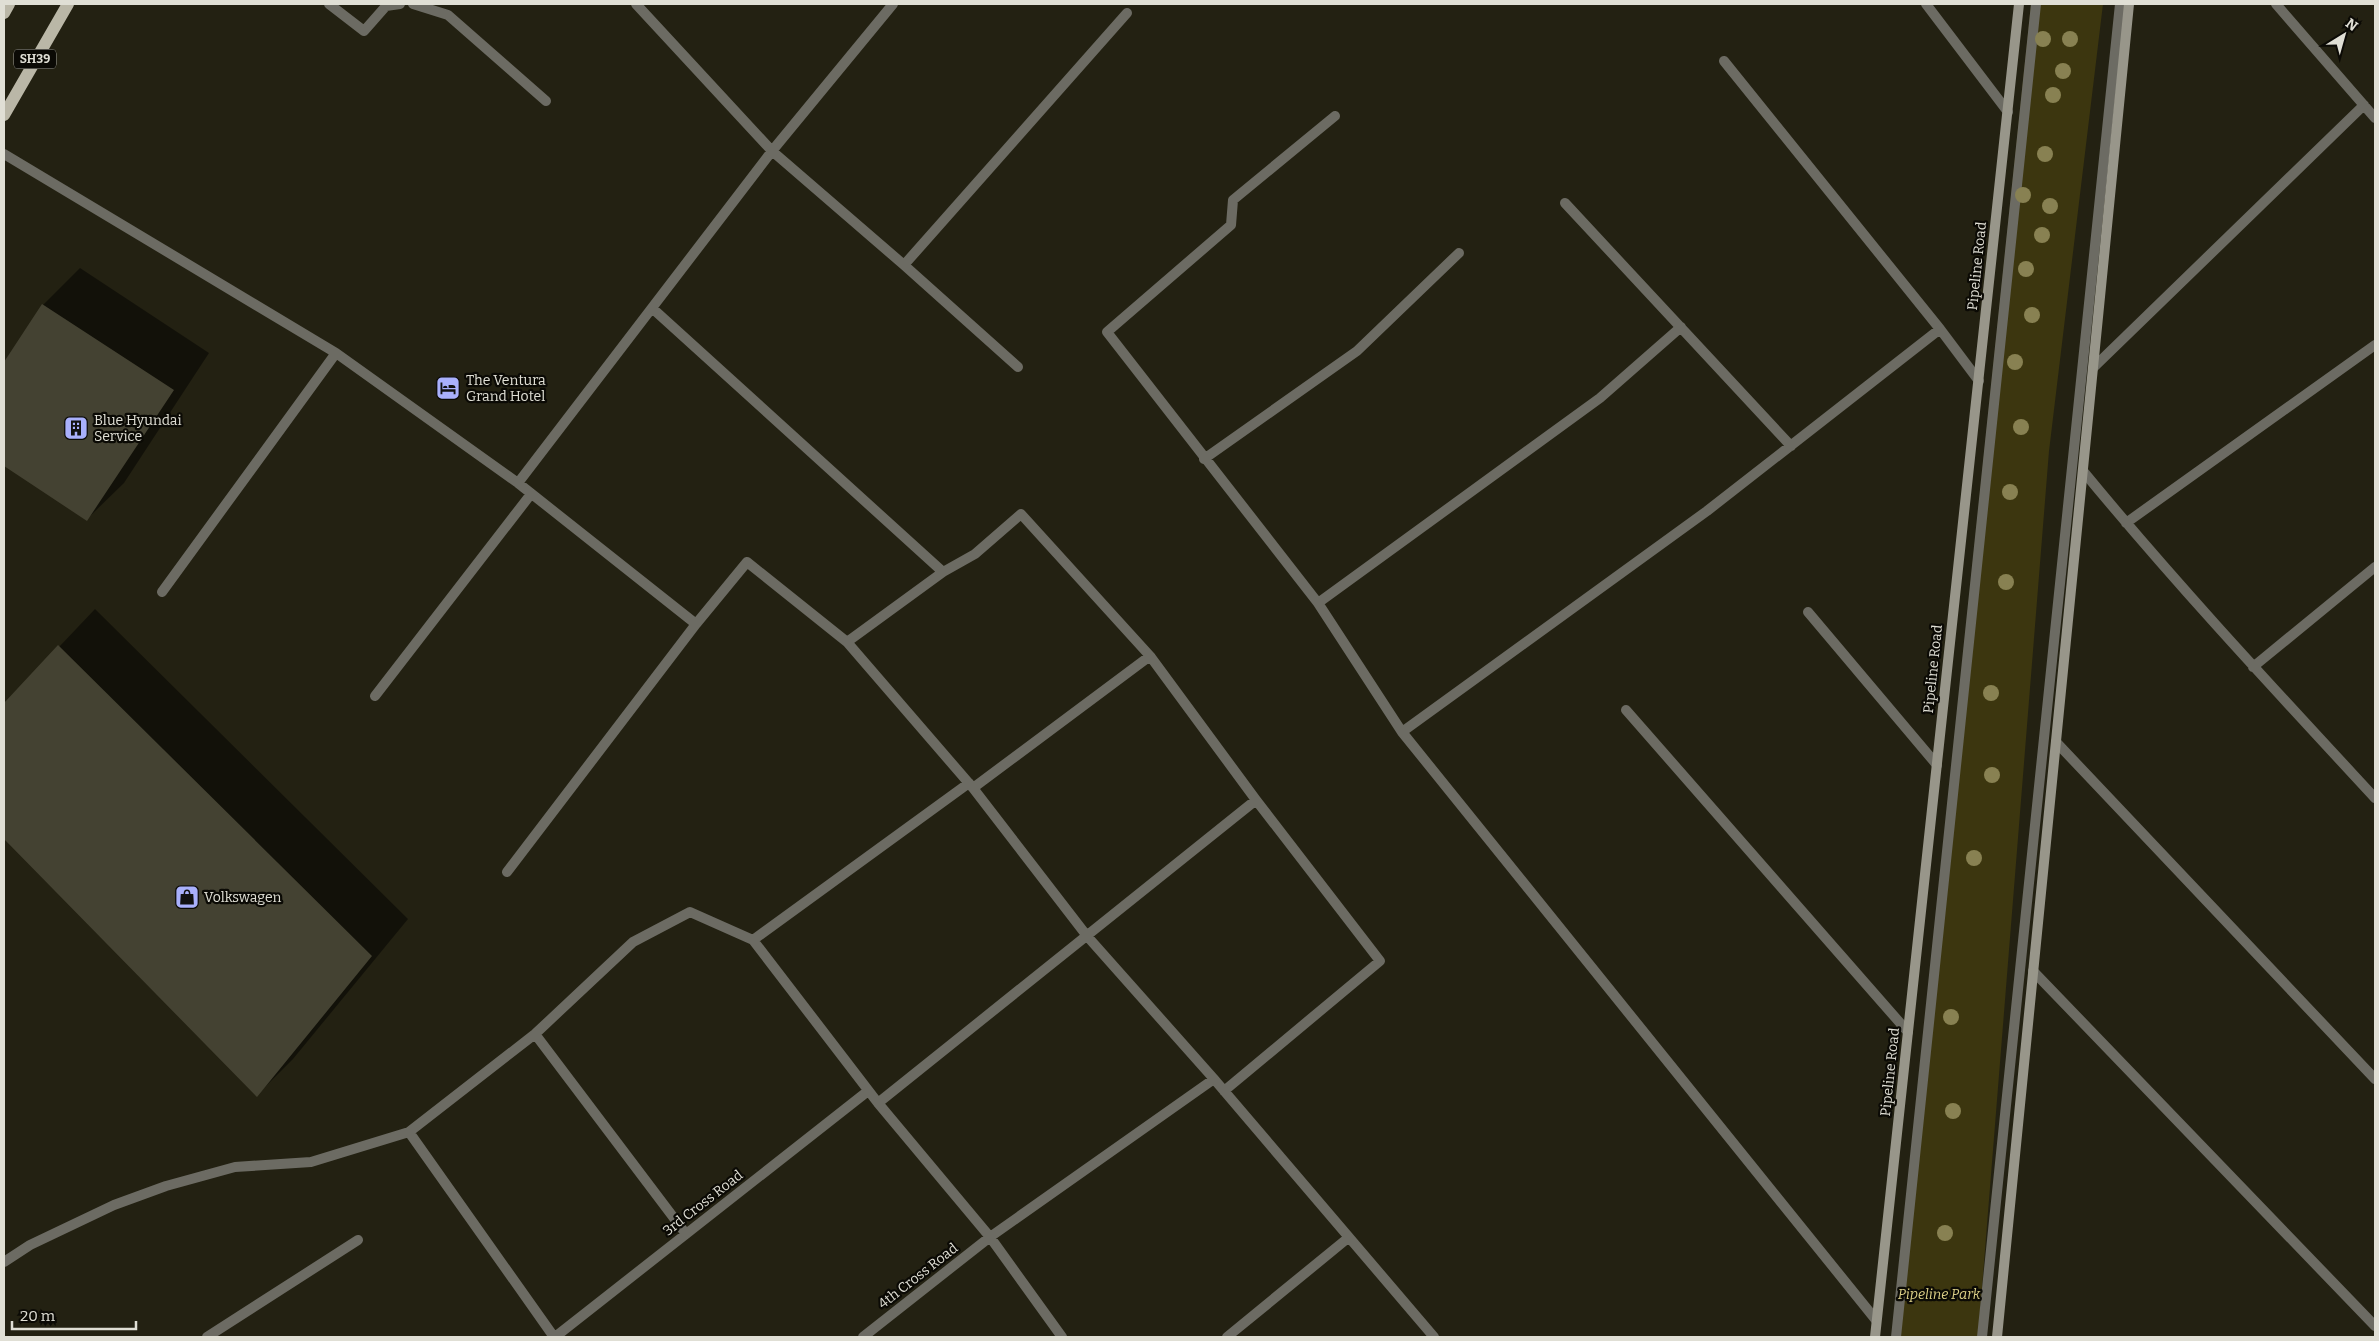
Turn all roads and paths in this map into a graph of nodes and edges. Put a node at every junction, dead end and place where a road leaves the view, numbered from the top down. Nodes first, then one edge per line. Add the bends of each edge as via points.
1 (9, 4) edge
2 (68, 4) edge
3 (329, 4) edge
4 (400, 4) edge
5 (413, 4) edge
6 (636, 4) edge
7 (893, 4) edge
8 (1926, 4) edge
9 (2020, 4) edge
10 (2036, 4) edge
11 (2120, 4) edge
12 (2129, 4) edge
13 (2276, 4) edge
14 (4, 13) edge
15 (1127, 13) dead end
16 (1724, 61) dead end
17 (546, 101) dead end
18 (2364, 105) junction
19 (2008, 112) junction
20 (4, 115) edge
21 (1335, 116) dead end
22 (2375, 118) edge
23 (772, 151) junction
24 (4, 154) edge
25 (1565, 203) dead end
26 (1459, 254) dead end
27 (904, 265) junction
28 (652, 308) junction
29 (1680, 327) junction
30 (1940, 329) junction
31 (2375, 345) edge
32 (336, 353) junction
33 (1018, 367) dead end
34 (2093, 368) junction
35 (1979, 382) junction
36 (1791, 446) junction
37 (1204, 459) junction
38 (2083, 471) junction
39 (518, 483) junction
40 (531, 494) junction
41 (2126, 523) junction
42 (2375, 567) edge
43 (943, 572) junction
44 (162, 592) dead end
45 (1318, 603) junction
46 (1808, 612) dead end
47 (696, 624) junction
48 (847, 642) junction
49 (1150, 656) junction
50 (2254, 667) junction
51 (375, 696) dead end
52 (1626, 710) dead end
53 (1402, 732) junction
54 (2056, 742) junction
55 (1937, 766) junction
56 (971, 786) junction
57 (2375, 798) edge
58 (1256, 800) junction
59 (508, 872) dead end
60 (1087, 936) junction
61 (753, 940) junction
62 (2033, 971) junction
63 (1908, 1032) junction
64 (534, 1034) junction
65 (1214, 1079) junction
66 (2375, 1079) edge
67 (868, 1091) junction
68 (1224, 1091) junction
69 (878, 1103) junction
70 (409, 1132) junction
71 (686, 1234) junction
72 (990, 1237) junction
73 (1348, 1238) junction
74 (358, 1240) dead end
75 (4, 1262) edge
76 (1876, 1320) junction
77 (2375, 1326) edge
78 (207, 1337) edge
79 (554, 1337) edge
80 (863, 1337) edge
81 (1062, 1337) edge
82 (1227, 1337) edge
83 (1434, 1337) edge
84 (1875, 1337) edge
85 (1896, 1337) edge
86 (1982, 1337) edge
87 (1997, 1337) edge

1 - 14 main road
2 - 20 main road, SH39
3 - 4 street via 364,32 386,6
5 - 17 street via 448,16
6 - 23 street
7 - 23 street
8 - 19 street
9 - 19 main road, Pipeline Road
10 - 85 street
11 - 86 street
12 - 34 main road
13 - 18 street
15 - 27 street
16 - 30 street
18 - 22 street
18 - 34 street
19 - 35 main road, Pipeline Road
21 - 37 street via 1233,200 1230,225 1107,332
23 - 27 street
23 - 28 street
24 - 32 street
25 - 29 street
26 - 37 street via 1357,351
27 - 33 street
28 - 39 street
28 - 43 street
29 - 36 street
29 - 45 street via 1600,398
30 - 35 street
30 - 36 street
31 - 41 street
32 - 39 street
32 - 44 street
34 - 38 main road
35 - 55 main road, Pipeline Road
36 - 53 street via 1708,511
37 - 45 street
38 - 41 street
38 - 54 main road
39 - 40 street
40 - 47 street
40 - 51 street
41 - 50 street
42 - 50 street
43 - 48 street
43 - 49 street via 975,554 1021,514
45 - 53 street
46 - 55 street
47 - 48 street via 747,562
47 - 59 street
48 - 56 street
49 - 56 street
49 - 58 street
50 - 57 street
52 - 63 street
53 - 76 street
54 - 62 main road
54 - 66 street
55 - 63 main road, Pipeline Road
56 - 60 street
56 - 61 street
58 - 60 street
58 - 68 street via 1380,962
60 - 65 street
60 - 69 street
61 - 64 street via 690,912 633,942
61 - 67 street
62 - 77 street
62 - 87 main road
63 - 76 main road, Pipeline Road
64 - 70 street
64 - 71 street
65 - 68 street
65 - 72 street, 4th Cross Road
67 - 69 street
67 - 71 street, 3rd Cross Road
68 - 73 street
69 - 72 street
70 - 75 street via 312,1162 235,1167 166,1186 114,1205 30,1245
70 - 79 street
71 - 79 street, 3rd Cross Road
72 - 80 street, 4th Cross Road
72 - 81 street
73 - 82 street
73 - 83 street
74 - 78 street
76 - 84 main road, Pipeline Road

